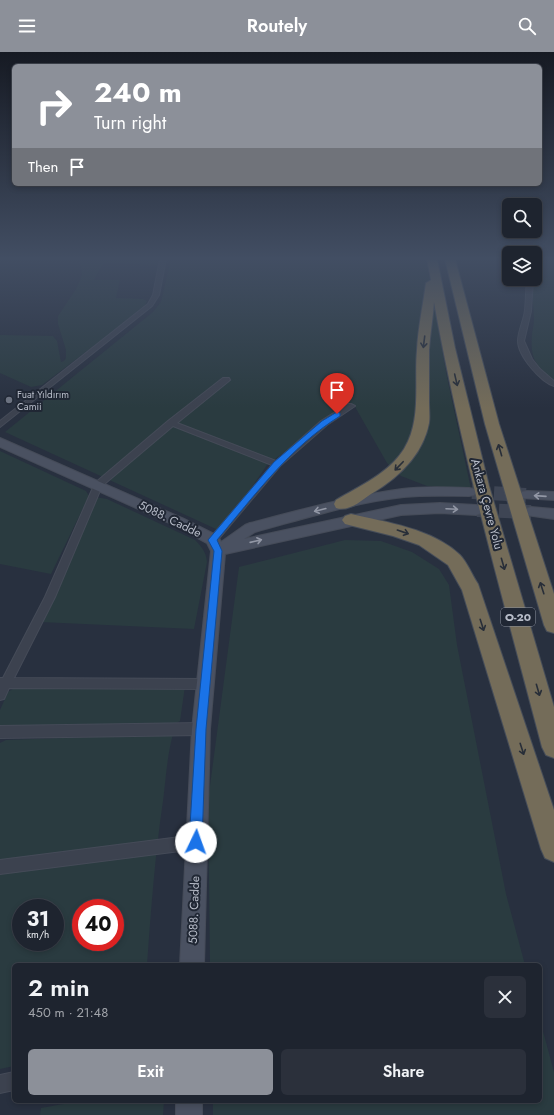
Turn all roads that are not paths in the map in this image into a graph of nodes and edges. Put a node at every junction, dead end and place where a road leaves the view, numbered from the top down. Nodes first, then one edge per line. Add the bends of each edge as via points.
1 (145, 309) edge
2 (427, 309) edge
3 (441, 309) edge
4 (463, 309) edge
5 (528, 309) edge
6 (226, 380) dead end
7 (554, 384) edge
8 (351, 406) dead end
9 (172, 423) junction
10 (0, 425) edge
11 (0, 442) edge
12 (277, 464) junction
13 (98, 485) junction
14 (469, 492) tunnel mouth
15 (527, 495) tunnel mouth
16 (554, 496) edge
17 (476, 510) tunnel mouth
18 (347, 512) junction
19 (531, 512) tunnel mouth
20 (554, 514) edge
21 (215, 546) junction
22 (554, 625) edge
23 (3, 683) edge
24 (205, 684) junction
25 (0, 695) edge
26 (201, 729) junction
27 (0, 732) edge
28 (554, 747) edge
29 (196, 842) junction
30 (554, 849) edge
31 (0, 866) edge
32 (192, 963) edge
33 (12, 1081) edge
34 (0, 1084) edge
35 (189, 1103) edge
36 (189, 1115) edge

1 - 10 street
2 -> 18 highway via 420,434 396,470
3 -> 28 highway, Ankara Çevre Yolu / O-20 via 482,486
22 -> 4 highway, O-20 via 492,424
5 - 7 street via 522,346 535,366
6 - 9 street
8 - 12 street via 324,423
9 - 12 street
9 - 13 street
11 - 13 street, 5088. Cadde
12 - 21 street
13 - 21 street, 5088. Cadde via 179,522
13 - 23 street via 50,597
14 - 18 street via 403,493
16 -> 15 street
18 -> 17 street via 440,508
18 - 21 street
18 -> 30 highway via 425,540 454,560 471,589
19 - 20 street
21 - 24 street, 5088. Cadde
23 - 24 street
23 - 25 street
24 - 26 street, 5088. Cadde
26 - 27 street
26 - 29 street, 5088. Cadde
29 - 31 street
29 - 32 street, 5088. Cadde
33 - 34 street
35 - 36 street

